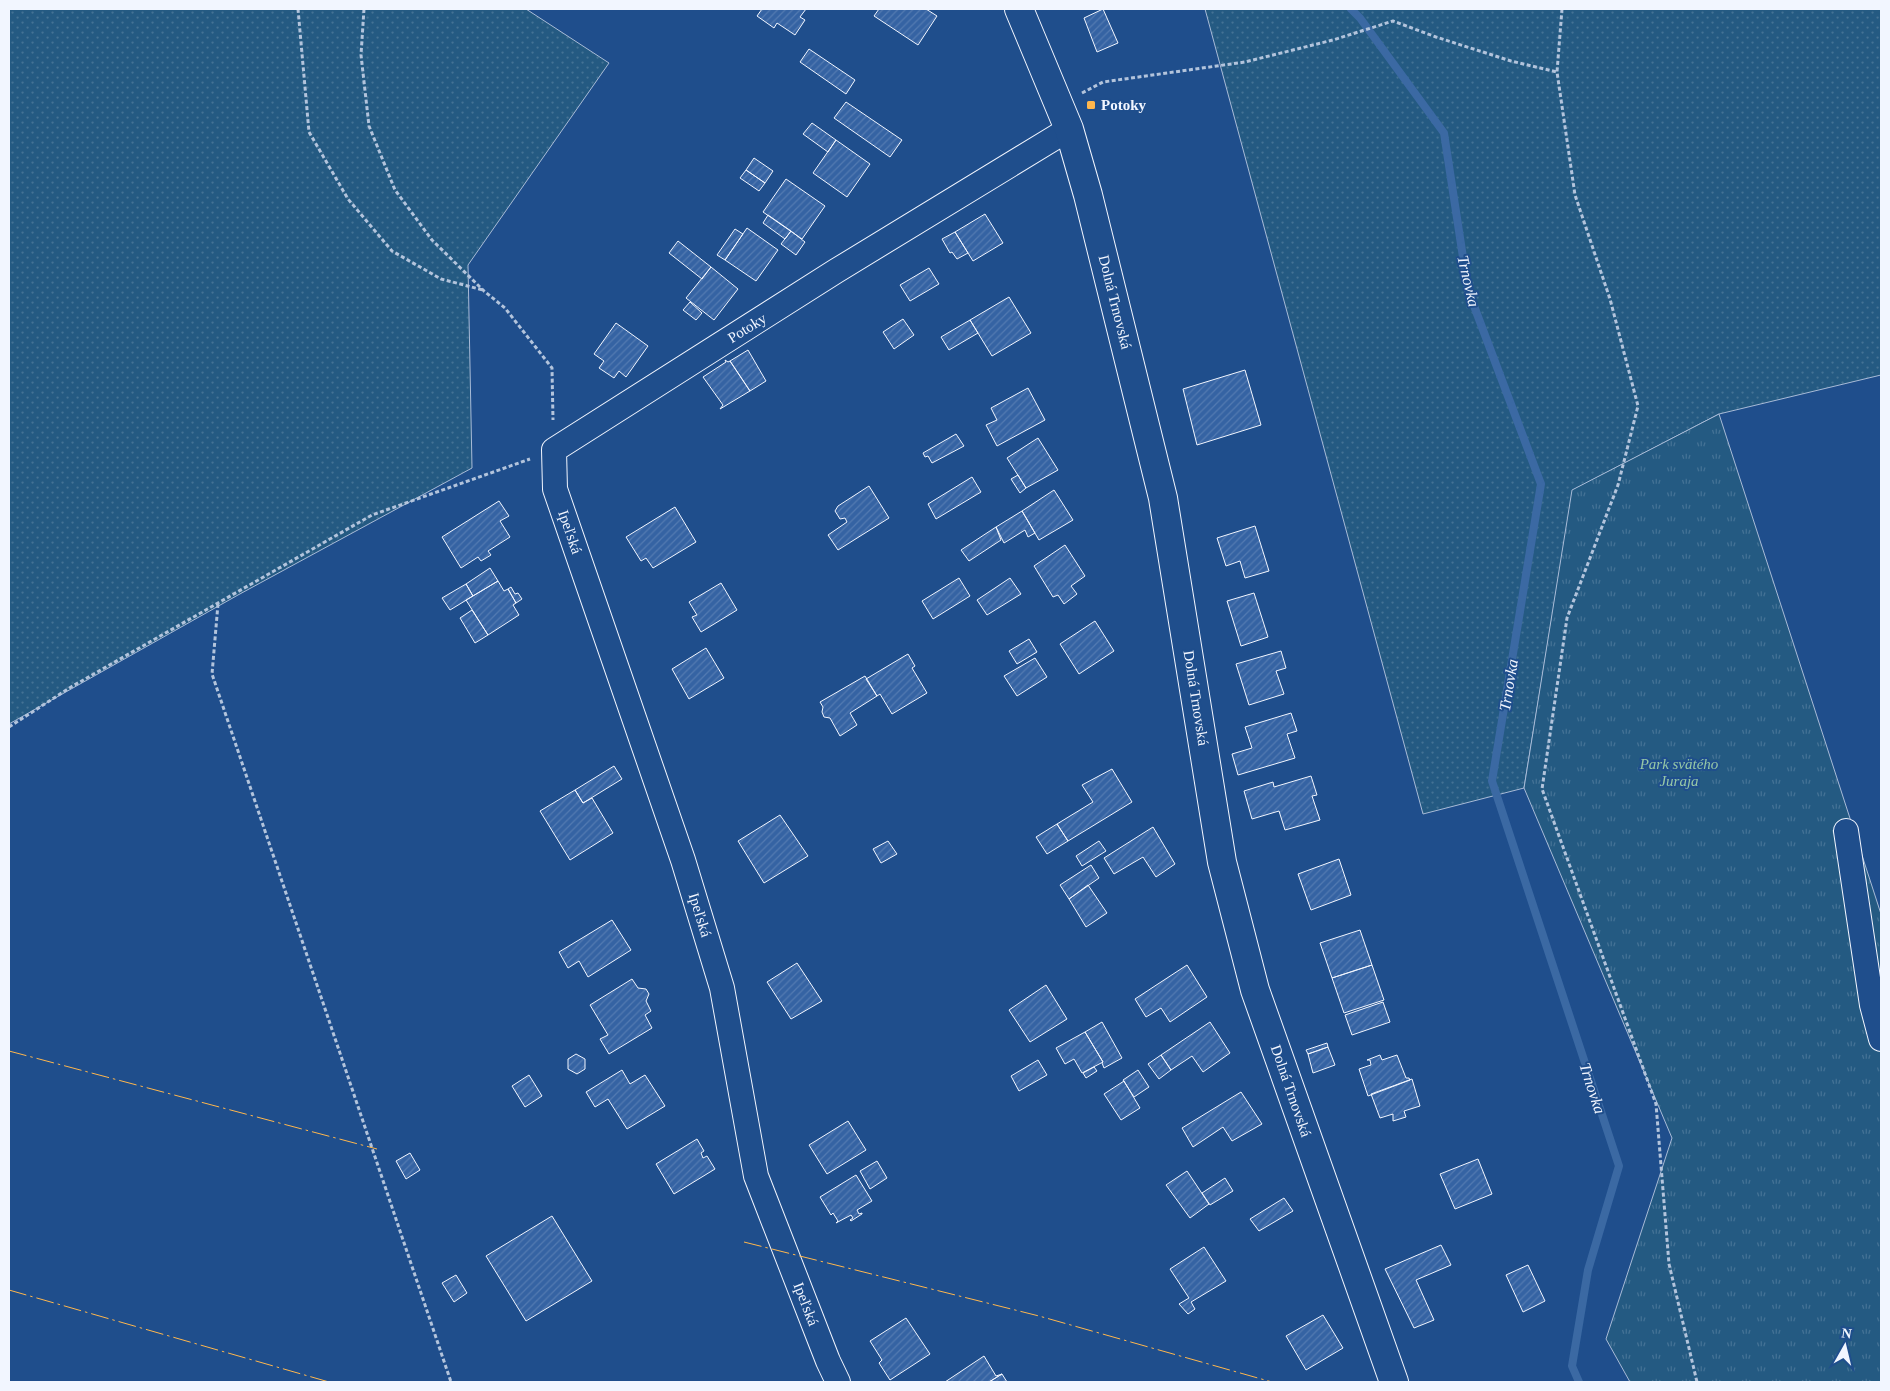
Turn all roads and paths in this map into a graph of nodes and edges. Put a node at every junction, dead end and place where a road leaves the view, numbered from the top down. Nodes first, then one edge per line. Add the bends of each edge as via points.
1 (298, 9) edge
2 (364, 9) edge
3 (1019, 9) edge
4 (1562, 9) edge
5 (1557, 72) junction
6 (1064, 117) junction
7 (484, 290) junction
8 (554, 450) junction
9 (218, 604) junction
10 (9, 727) edge
11 (1846, 831) dead end
12 (1881, 1039) edge
13 (451, 1382) edge
14 (838, 1382) edge
15 (1394, 1382) edge
16 (1697, 1382) edge

1 - 7 path via 309,132 348,199 392,251 441,279
2 - 7 path via 360,55 369,126 395,190 432,240
3 - 6 street, Dolná Trnovská
4 - 5 path
5 - 6 path via 1502,58 1393,21 1245,62 1103,82
5 - 16 path via 1575,195 1610,299 1638,406 1618,485 1566,618 1542,789 1656,1104 1669,1264
6 - 8 street, Potoky via 836,271
6 - 15 street, Dolná Trnovská via 1088,195 1163,498 1222,862 1253,981
7 - 8 path via 505,308 552,368
8 - 9 path via 372,516
8 - 14 street, Ipeľská via 554,489 683,860 722,988 756,1176
9 - 10 path
9 - 13 path via 212,674
11 - 12 street via 1872,1005

